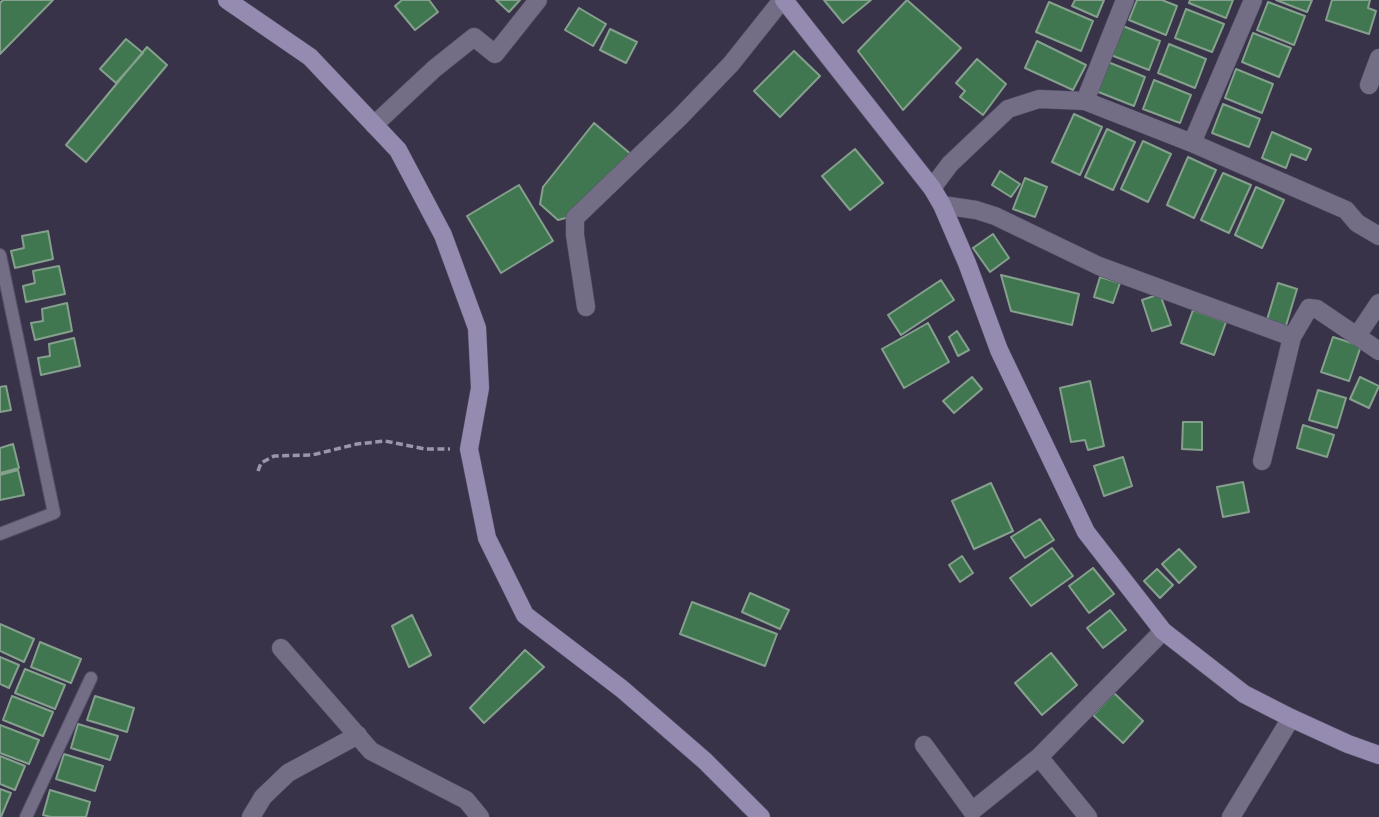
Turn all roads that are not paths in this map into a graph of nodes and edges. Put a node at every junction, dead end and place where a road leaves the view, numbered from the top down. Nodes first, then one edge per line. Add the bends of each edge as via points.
1 (227, 0) edge
2 (538, 0) edge
3 (783, 0) edge
4 (1125, 0) edge
5 (1252, 0) edge
6 (1379, 58) edge
7 (1369, 85) dead end
8 (1085, 102) junction
9 (374, 125) junction
10 (1192, 143) junction
11 (932, 188) junction
12 (942, 205) junction
13 (1379, 236) edge
14 (0, 255) edge
15 (1379, 303) edge
16 (586, 307) dead end
17 (1356, 336) junction
18 (1292, 337) junction
19 (1379, 351) edge
20 (1262, 461) dead end
21 (0, 534) edge
22 (1163, 631) junction
23 (281, 648) dead end
24 (90, 678) dead end
25 (1291, 719) junction
26 (358, 735) junction
27 (924, 746) dead end
28 (1379, 755) edge
29 (1039, 757) junction
30 (26, 817) edge
31 (251, 817) edge
32 (480, 817) edge
33 (761, 817) edge
34 (1088, 817) edge
35 (1231, 817) edge

1 - 9 street via 310,57
2 - 9 street via 495,54 474,37
3 - 11 street
3 - 16 street via 731,64 575,218
4 - 8 street
5 - 10 street
6 - 7 street
8 - 10 street
8 - 11 street via 1039,99 1008,109 950,164
9 - 33 street via 398,150 443,235 477,328 480,388 469,449 487,538 525,615 622,689
10 - 13 street via 1346,210
11 - 12 street
12 - 18 street via 995,216 1099,267
12 - 22 street via 999,350 1086,532
14 - 21 lane via 54,513
15 - 17 street
17 - 18 street via 1309,308
17 - 19 street
18 - 20 street
22 - 25 street via 1244,694
22 - 29 street
23 - 26 street
24 - 30 lane
25 - 28 street
25 - 35 street
26 - 31 street via 288,773 263,797
26 - 32 street via 371,751 466,800
27 - 29 street via 972,811
29 - 34 street

